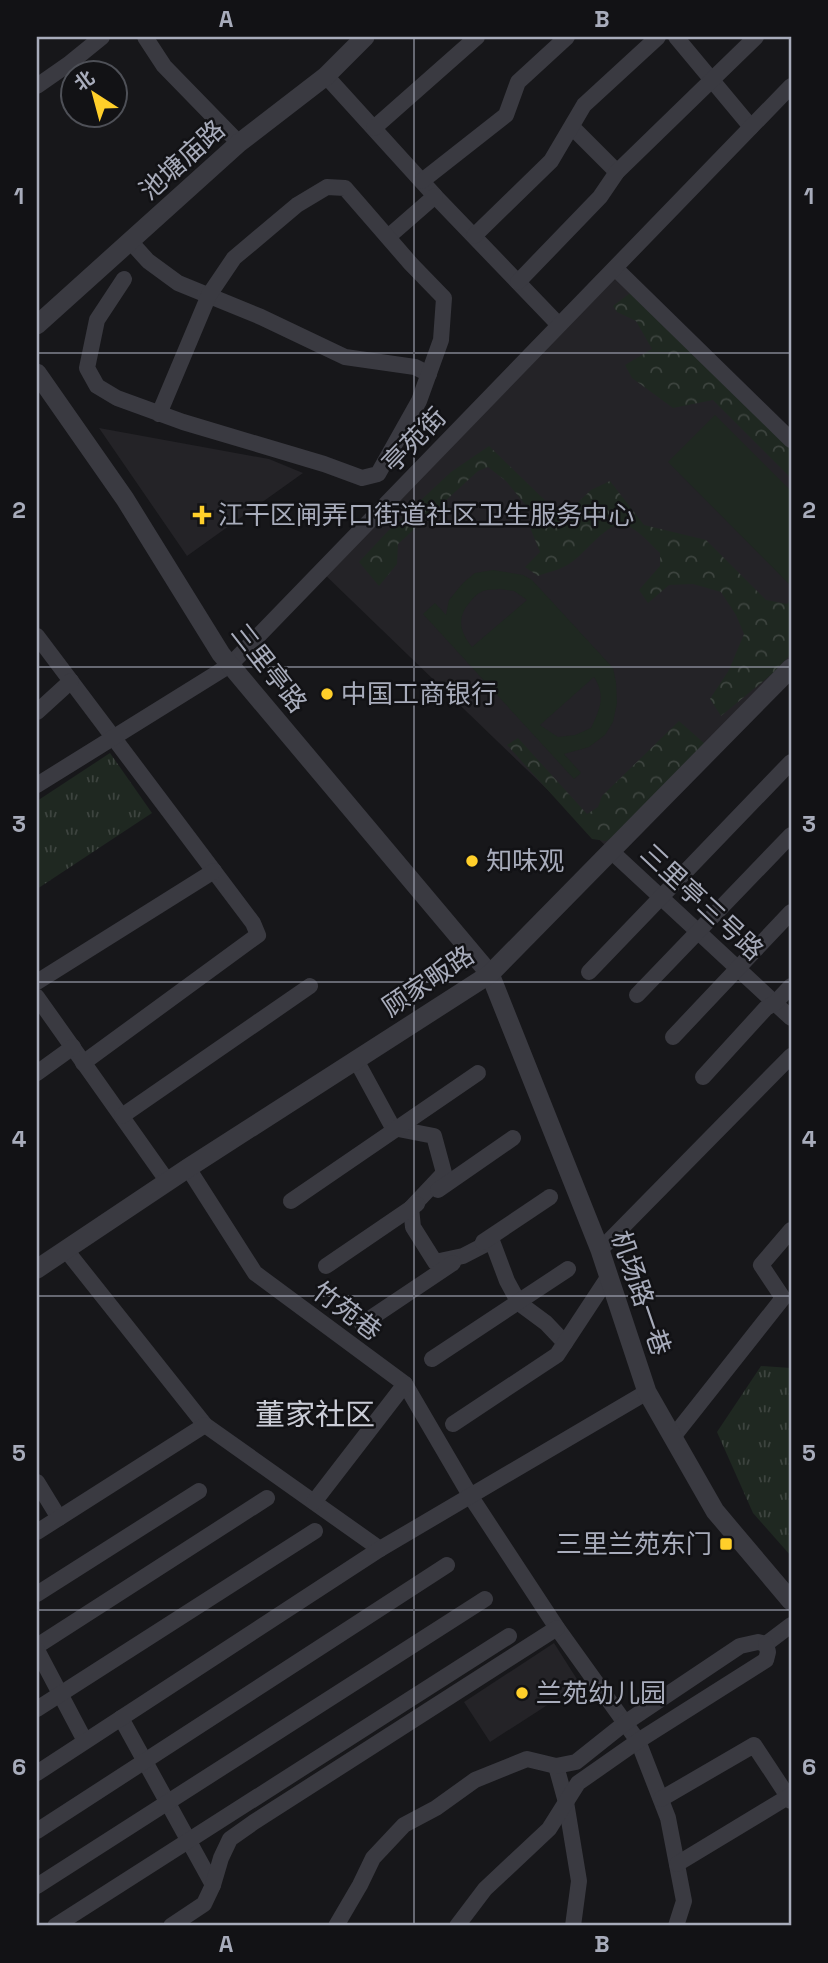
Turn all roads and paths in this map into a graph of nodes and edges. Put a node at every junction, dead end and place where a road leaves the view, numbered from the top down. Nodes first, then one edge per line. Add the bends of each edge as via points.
1 (102, 37) edge
2 (145, 37) edge
3 (365, 37) edge
4 (477, 37) edge
5 (567, 37) edge
6 (658, 37) edge
7 (676, 37) edge
8 (756, 37) edge
9 (326, 76) junction
10 (712, 80) junction
11 (37, 86) edge
12 (791, 86) edge
13 (572, 127) junction
14 (751, 127) junction
15 (374, 128) junction
16 (239, 143) junction
17 (617, 172) junction
18 (422, 181) junction
19 (435, 196) junction
20 (474, 236) junction
21 (388, 237) junction
22 (130, 241) junction
23 (615, 268) junction
24 (124, 279) dead end
25 (518, 282) junction
26 (209, 295) junction
27 (37, 325) edge
28 (559, 325) junction
29 (37, 373) edge
30 (429, 374) junction
31 (159, 414) junction
32 (791, 440) edge
33 (37, 636) edge
34 (230, 664) junction
35 (791, 668) edge
36 (71, 681) junction
37 (37, 712) edge
38 (113, 738) junction
39 (791, 762) edge
40 (37, 785) edge
41 (791, 835) edge
42 (611, 851) junction
43 (214, 871) junction
44 (660, 897) junction
45 (791, 912) edge
46 (698, 931) junction
47 (737, 968) junction
48 (589, 972) dead end
49 (490, 974) junction
50 (37, 982) edge
51 (310, 986) dead end
52 (791, 986) edge
53 (638, 995) dead end
54 (37, 997) edge
55 (775, 1003) junction
56 (791, 1018) edge
57 (673, 1037) dead end
58 (73, 1048) junction
59 (791, 1056) edge
60 (356, 1060) junction
61 (83, 1063) junction
62 (37, 1073) edge
63 (478, 1073) dead end
64 (703, 1077) dead end
65 (122, 1116) junction
66 (397, 1129) junction
67 (513, 1138) dead end
68 (188, 1168) junction
69 (168, 1182) junction
70 (550, 1197) dead end
71 (291, 1201) dead end
72 (411, 1208) junction
73 (791, 1230) edge
74 (66, 1250) junction
75 (600, 1250) junction
76 (463, 1256) junction
77 (326, 1266) dead end
78 (37, 1269) edge
79 (568, 1269) dead end
80 (609, 1276) junction
81 (518, 1301) junction
82 (362, 1324) dead end
83 (565, 1343) junction
84 (432, 1359) dead end
85 (405, 1384) junction
86 (647, 1392) junction
87 (453, 1424) dead end
88 (205, 1425) junction
89 (673, 1437) junction
90 (37, 1482) edge
91 (199, 1491) dead end
92 (471, 1497) junction
93 (267, 1498) dead end
94 (314, 1502) junction
95 (59, 1518) junction
96 (315, 1531) dead end
97 (37, 1532) edge
98 (380, 1549) junction
99 (447, 1565) dead end
100 (37, 1594) edge
101 (485, 1599) dead end
102 (791, 1601) edge
103 (791, 1625) edge
104 (557, 1628) junction
105 (509, 1636) dead end
106 (766, 1644) junction
107 (37, 1648) edge
108 (60, 1694) junction
109 (37, 1709) edge
110 (121, 1718) junction
111 (625, 1723) junction
112 (85, 1741) junction
113 (638, 1741) junction
114 (145, 1761) junction
115 (556, 1766) junction
116 (37, 1773) edge
117 (790, 1798) edge
118 (661, 1799) junction
119 (167, 1801) junction
120 (566, 1802) junction
121 (37, 1831) edge
122 (188, 1840) junction
123 (677, 1864) junction
124 (213, 1885) junction
125 (37, 1886) edge
126 (55, 1926) edge
127 (171, 1926) edge
128 (336, 1926) edge
129 (457, 1926) edge
130 (573, 1926) edge
131 (676, 1926) edge

1 - 11 street
2 - 16 street via 164,66
3 - 9 street, 池塘庙路
4 - 15 street
5 - 18 street via 518,82 506,115
6 - 13 street via 584,105
7 - 10 street
8 - 10 street
9 - 15 street
9 - 16 street, 池塘庙路
10 - 14 street
10 - 17 street
12 - 14 street, 亭苑街
13 - 17 street
13 - 20 street via 551,161
14 - 23 street, 亭苑街
15 - 18 street
16 - 22 street, 池塘庙路
17 - 25 street via 600,197
18 - 19 street
19 - 20 street
19 - 21 street
20 - 25 street
21 - 26 street via 345,188 327,187 296,205 234,258
21 - 30 street via 444,298 441,340
22 - 26 street via 178,283
22 - 27 street, 池塘庙路
23 - 28 street, 亭苑街
23 - 32 street
24 - 31 street via 97,320 87,368 97,386
25 - 28 street
26 - 30 street via 345,357 415,367
26 - 31 street
28 - 34 street, 亭苑街
29 - 34 street, 三里亭路 via 125,499
30 - 31 street via 378,474 362,478
33 - 36 street
34 - 38 street, 亭苑街
34 - 49 street, 三里亭路
35 - 42 street, 顾家畈路
36 - 37 street
36 - 38 street
38 - 40 street, 亭苑街
38 - 43 street
39 - 44 street
41 - 46 street
42 - 44 street, 三里亭三号路
42 - 49 street, 顾家畈路
43 - 50 street
43 - 61 street via 258,935
44 - 46 street, 三里亭三号路
44 - 48 street
45 - 47 street
46 - 47 street, 三里亭三号路
46 - 53 street
47 - 55 street, 三里亭三号路
47 - 57 street
49 - 60 street, 顾家畈路
49 - 75 street, 机场路一巷
51 - 65 street
52 - 55 street
54 - 58 street
55 - 56 street, 三里亭三号路
55 - 64 street
58 - 61 street
58 - 62 street
59 - 75 street
60 - 66 street
60 - 68 street, 顾家畈路
61 - 65 street
63 - 66 street
65 - 69 street
66 - 71 street
66 - 72 street via 434,1136 444,1173
67 - 72 street
68 - 69 street, 顾家畈路
68 - 85 street, 竹苑巷 via 256,1273
69 - 74 street, 顾家畈路
70 - 76 street
72 - 76 street via 414,1227 435,1262
72 - 77 street
73 - 89 street via 761,1265 783,1298
74 - 78 street, 顾家畈路
74 - 88 street
75 - 80 street, 机场路一巷
76 - 81 street via 492,1241
76 - 82 street
79 - 81 street
80 - 83 street
80 - 86 street, 机场路一巷
81 - 83 street
81 - 84 street
83 - 87 street via 557,1355
85 - 92 street, 竹苑巷
85 - 94 street
86 - 89 street, 机场路一巷
86 - 92 street
88 - 94 street
88 - 95 street
89 - 102 street, 机场路一巷 via 715,1511
90 - 95 street
91 - 100 street
92 - 98 street
92 - 104 street, 竹苑巷
93 - 107 street
94 - 98 street
95 - 97 street
96 - 108 street
98 - 110 street
99 - 114 street
101 - 119 street
103 - 106 street
104 - 111 street, 竹苑巷
104 - 124 street via 230,1839
105 - 122 street
106 - 111 street via 740,1646
106 - 113 street via 766,1660
107 - 108 street
108 - 109 street
108 - 112 street
110 - 112 street
110 - 114 street
111 - 113 street, 竹苑巷
111 - 115 street via 576,1762
112 - 116 street
113 - 118 street, 竹苑巷
113 - 120 street via 578,1783
114 - 119 street
114 - 121 street
115 - 120 street
115 - 128 street via 527,1759 516,1763 475,1780 404,1825 373,1858
117 - 118 street via 754,1745
117 - 123 street
118 - 123 street, 竹苑巷
119 - 122 street
119 - 125 street
120 - 129 street via 549,1829 485,1889
120 - 130 street via 579,1881
122 - 124 street
122 - 126 street
123 - 131 street, 竹苑巷 via 684,1901
124 - 127 street via 204,1904

